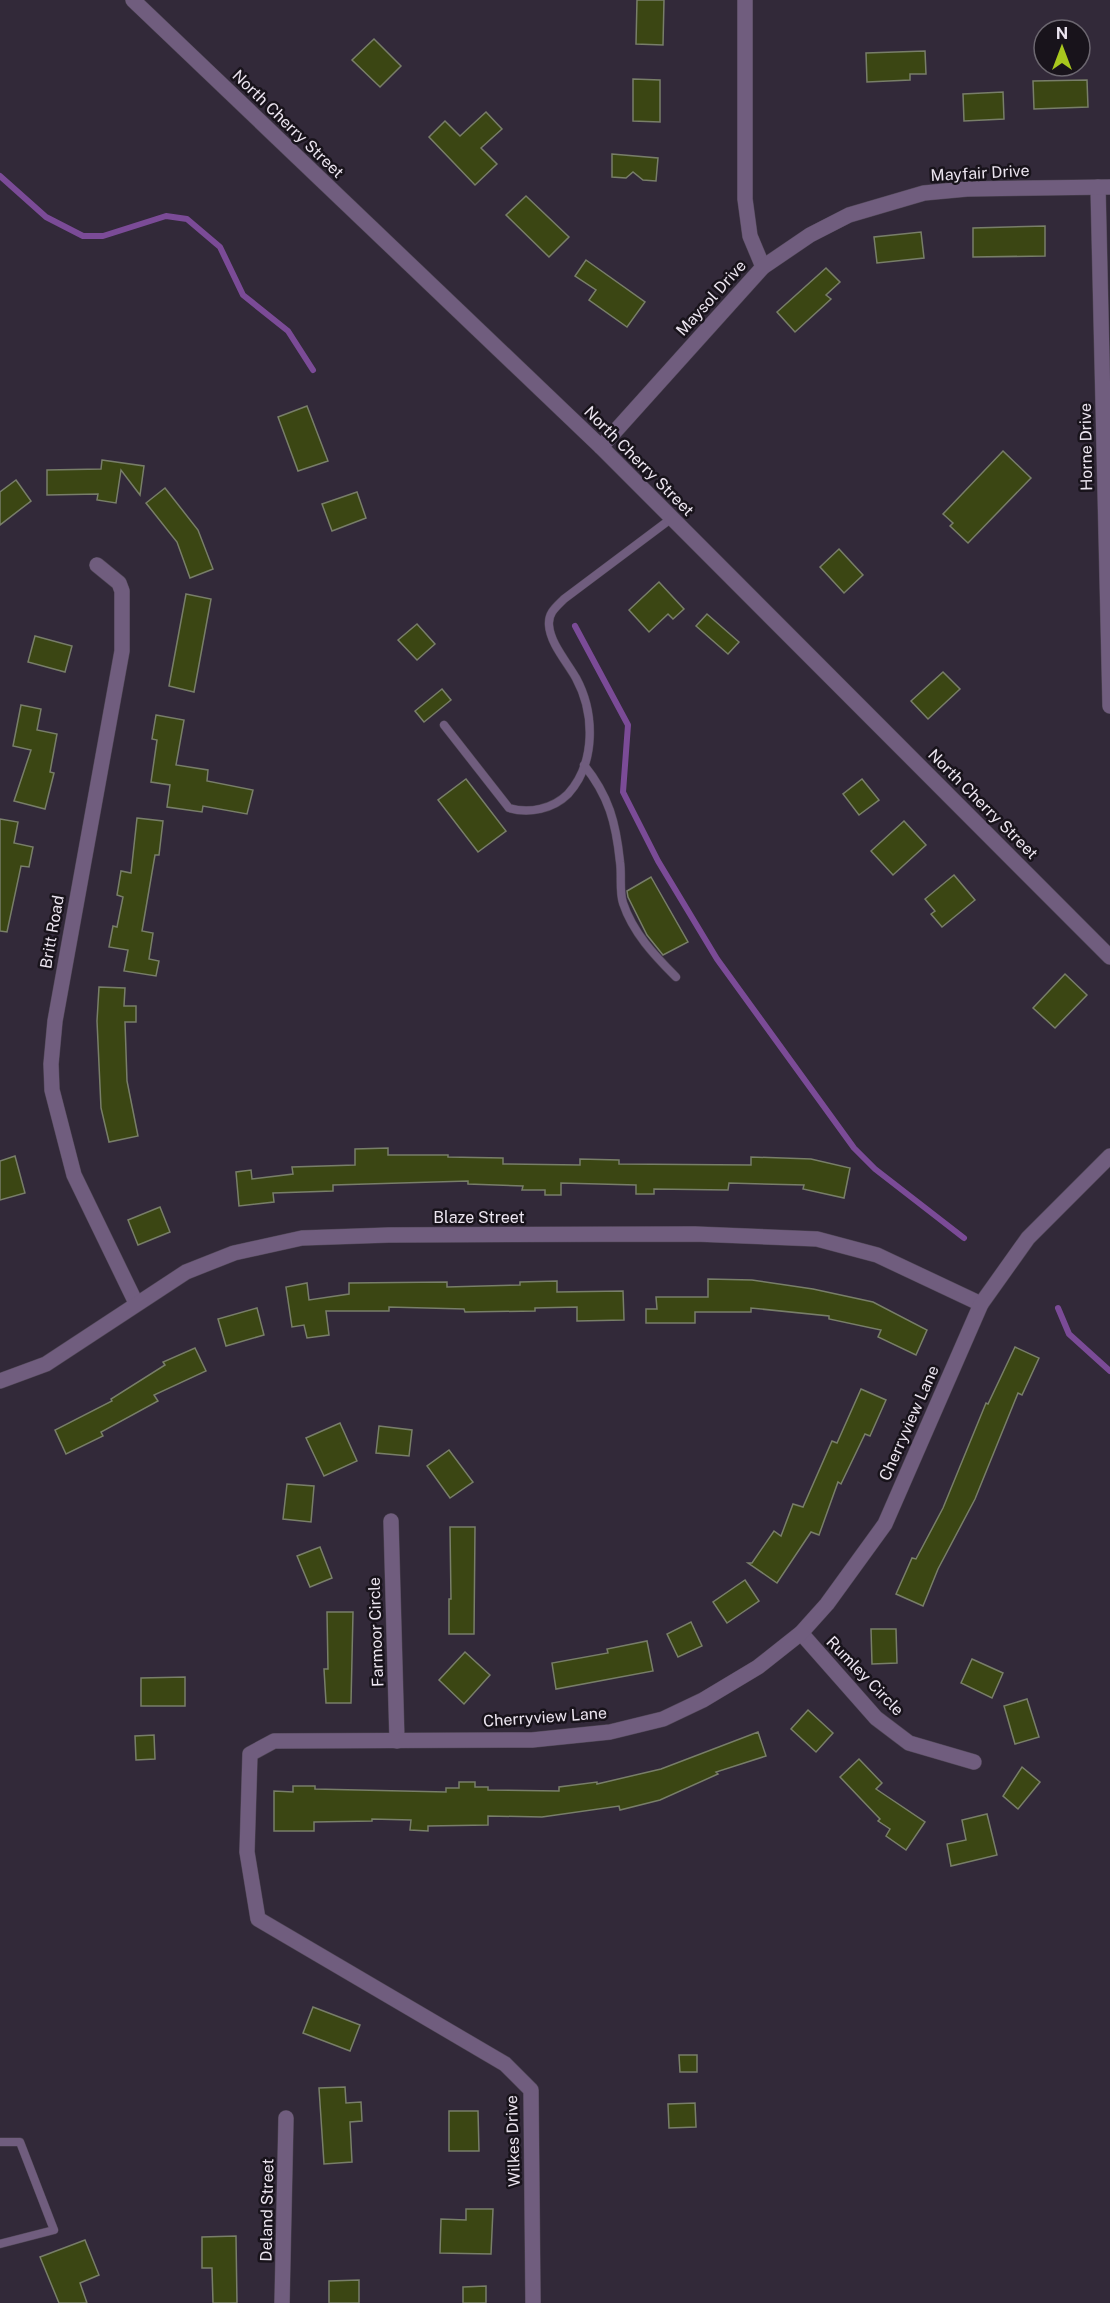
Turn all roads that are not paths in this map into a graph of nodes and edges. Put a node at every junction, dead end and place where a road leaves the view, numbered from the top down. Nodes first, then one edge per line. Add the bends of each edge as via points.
1 (133, 0) edge
2 (745, 0) edge
3 (1104, 187) edge
4 (763, 267) junction
5 (601, 447) junction
6 (672, 518) junction
7 (97, 565) dead end
8 (1110, 706) edge
9 (444, 725) dead end
10 (584, 765) junction
11 (1110, 957) edge
12 (676, 977) dead end
13 (1110, 1156) edge
14 (136, 1303) junction
15 (981, 1304) junction
16 (0, 1381) edge
17 (391, 1521) dead end
18 (801, 1634) junction
19 (397, 1741) junction
20 (974, 1762) dead end
21 (377, 1991) joint
22 (286, 2118) dead end
23 (0, 2142) edge
24 (0, 2244) edge
25 (282, 2303) edge
26 (533, 2303) edge

1 - 5 street, North Cherry Street
2 - 4 street, Maysol Drive via 745,199 750,236
3 - 4 street, Mayfair Drive via 924,193 849,215 810,235
3 - 8 street, Horne Drive
4 - 5 street, Maysol Drive
5 - 6 street, North Cherry Street
6 - 10 lane via 550,612 552,637 578,681 586,705 590,726
6 - 11 street, North Cherry Street
7 - 14 street, Britt Road via 119,583 122,591 122,651 55,1021 52,1090 74,1175
9 - 10 lane via 498,798 518,811 549,807 563,798 573,788
10 - 12 lane via 601,786 613,814 623,902 646,946
13 - 15 street, Cherryview Lane via 1028,1238
14 - 15 street, Blaze Street via 186,1272 234,1253 302,1238 695,1234 817,1239 877,1255
14 - 16 street, Blaze Street via 46,1365
15 - 18 street, Cherryview Lane via 885,1524
17 - 19 street, Farmoor Circle
18 - 19 street, Cherryview Lane via 758,1667 663,1719 610,1732 532,1740
18 - 20 street, Rumley Circle via 876,1718 909,1743
19 - 21 street, Cherryview Lane via 274,1742 250,1754 247,1852 258,1919
21 - 26 street, Wilkes Drive via 505,2064 531,2090
22 - 25 street, Deland Street
23 - 24 lane via 20,2142 54,2230

